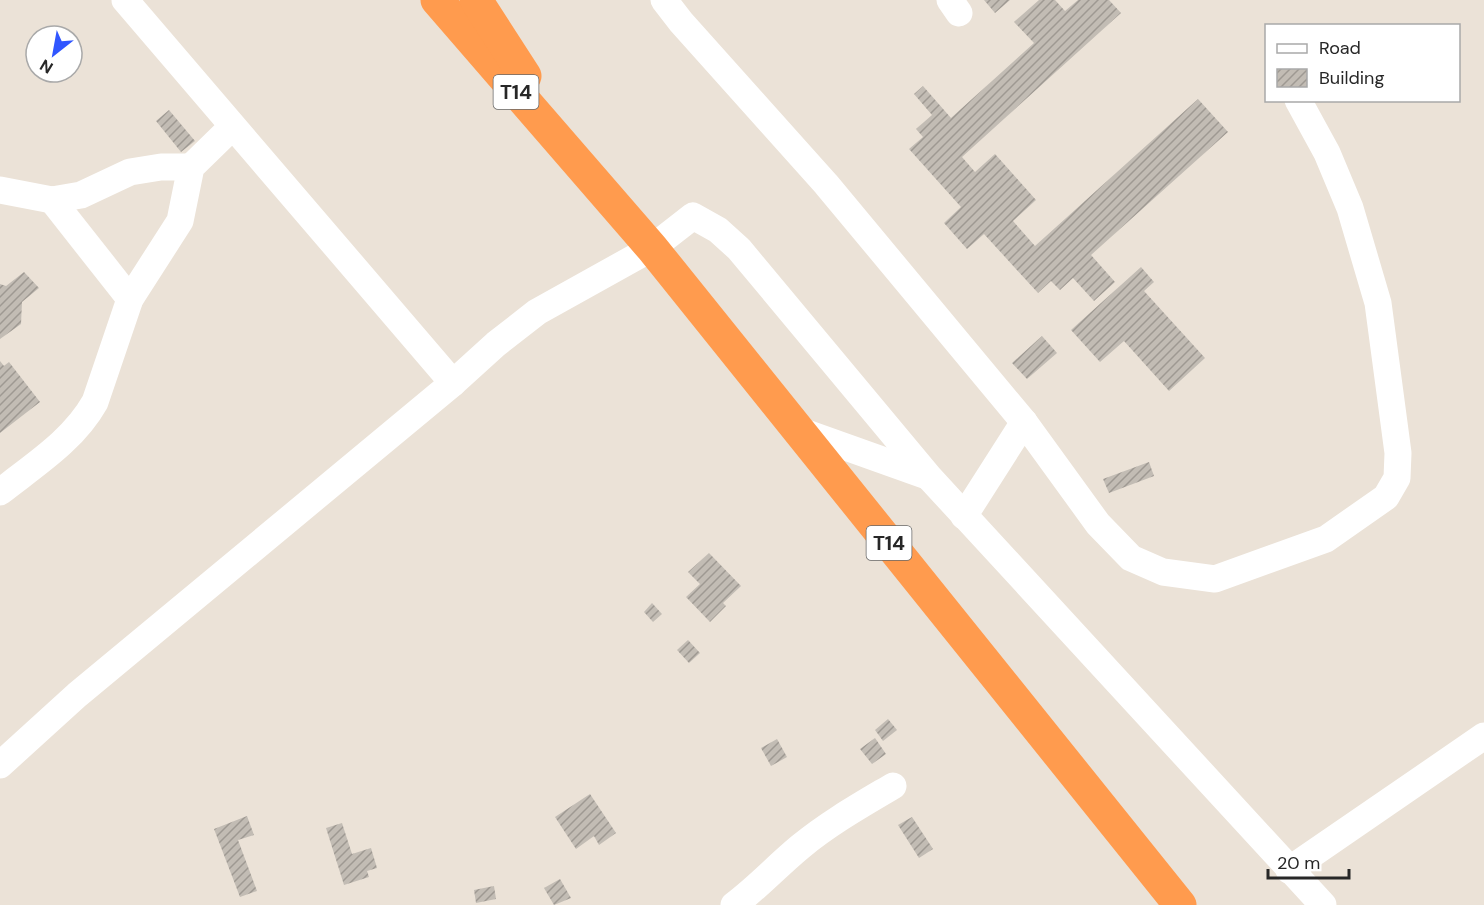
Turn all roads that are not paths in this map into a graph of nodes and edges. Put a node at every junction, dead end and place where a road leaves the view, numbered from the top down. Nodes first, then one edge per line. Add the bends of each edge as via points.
1 (125, 0) edge
2 (437, 0) edge
3 (476, 0) edge
4 (664, 0) edge
5 (1299, 102) edge
6 (232, 127) junction
7 (191, 167) junction
8 (595, 183) junction
9 (0, 190) edge
10 (52, 200) junction
11 (652, 248) junction
12 (130, 299) junction
13 (453, 383) junction
14 (1024, 422) junction
15 (798, 430) junction
16 (929, 477) junction
17 (0, 492) edge
18 (964, 516) junction
19 (1484, 736) edge
20 (0, 765) edge
21 (893, 786) dead end
22 (1289, 870) junction
23 (734, 905) edge
24 (1180, 905) edge
25 (1323, 905) edge

1 - 6 street
2 - 8 highway, T14
3 - 8 highway, T14
4 - 14 street via 826,184
5 - 14 street via 1350,208 1378,303 1398,453 1397,478 1386,497 1326,539 1215,579 1163,572 1131,558 1098,524
6 - 7 street
6 - 13 street
7 - 10 street via 130,172 81,195
7 - 12 street via 180,221
8 - 11 highway, T14
9 - 10 street
10 - 12 street
11 - 13 street via 537,312
11 - 15 highway, T14
11 - 16 street via 693,216 718,230 739,249
12 - 17 street via 87,416 67,440
13 - 20 street via 77,695
14 - 18 street
15 - 16 street
15 - 24 highway, T14
16 - 18 street
18 - 22 street
19 - 22 street
21 - 23 street via 841,816
22 - 25 street

